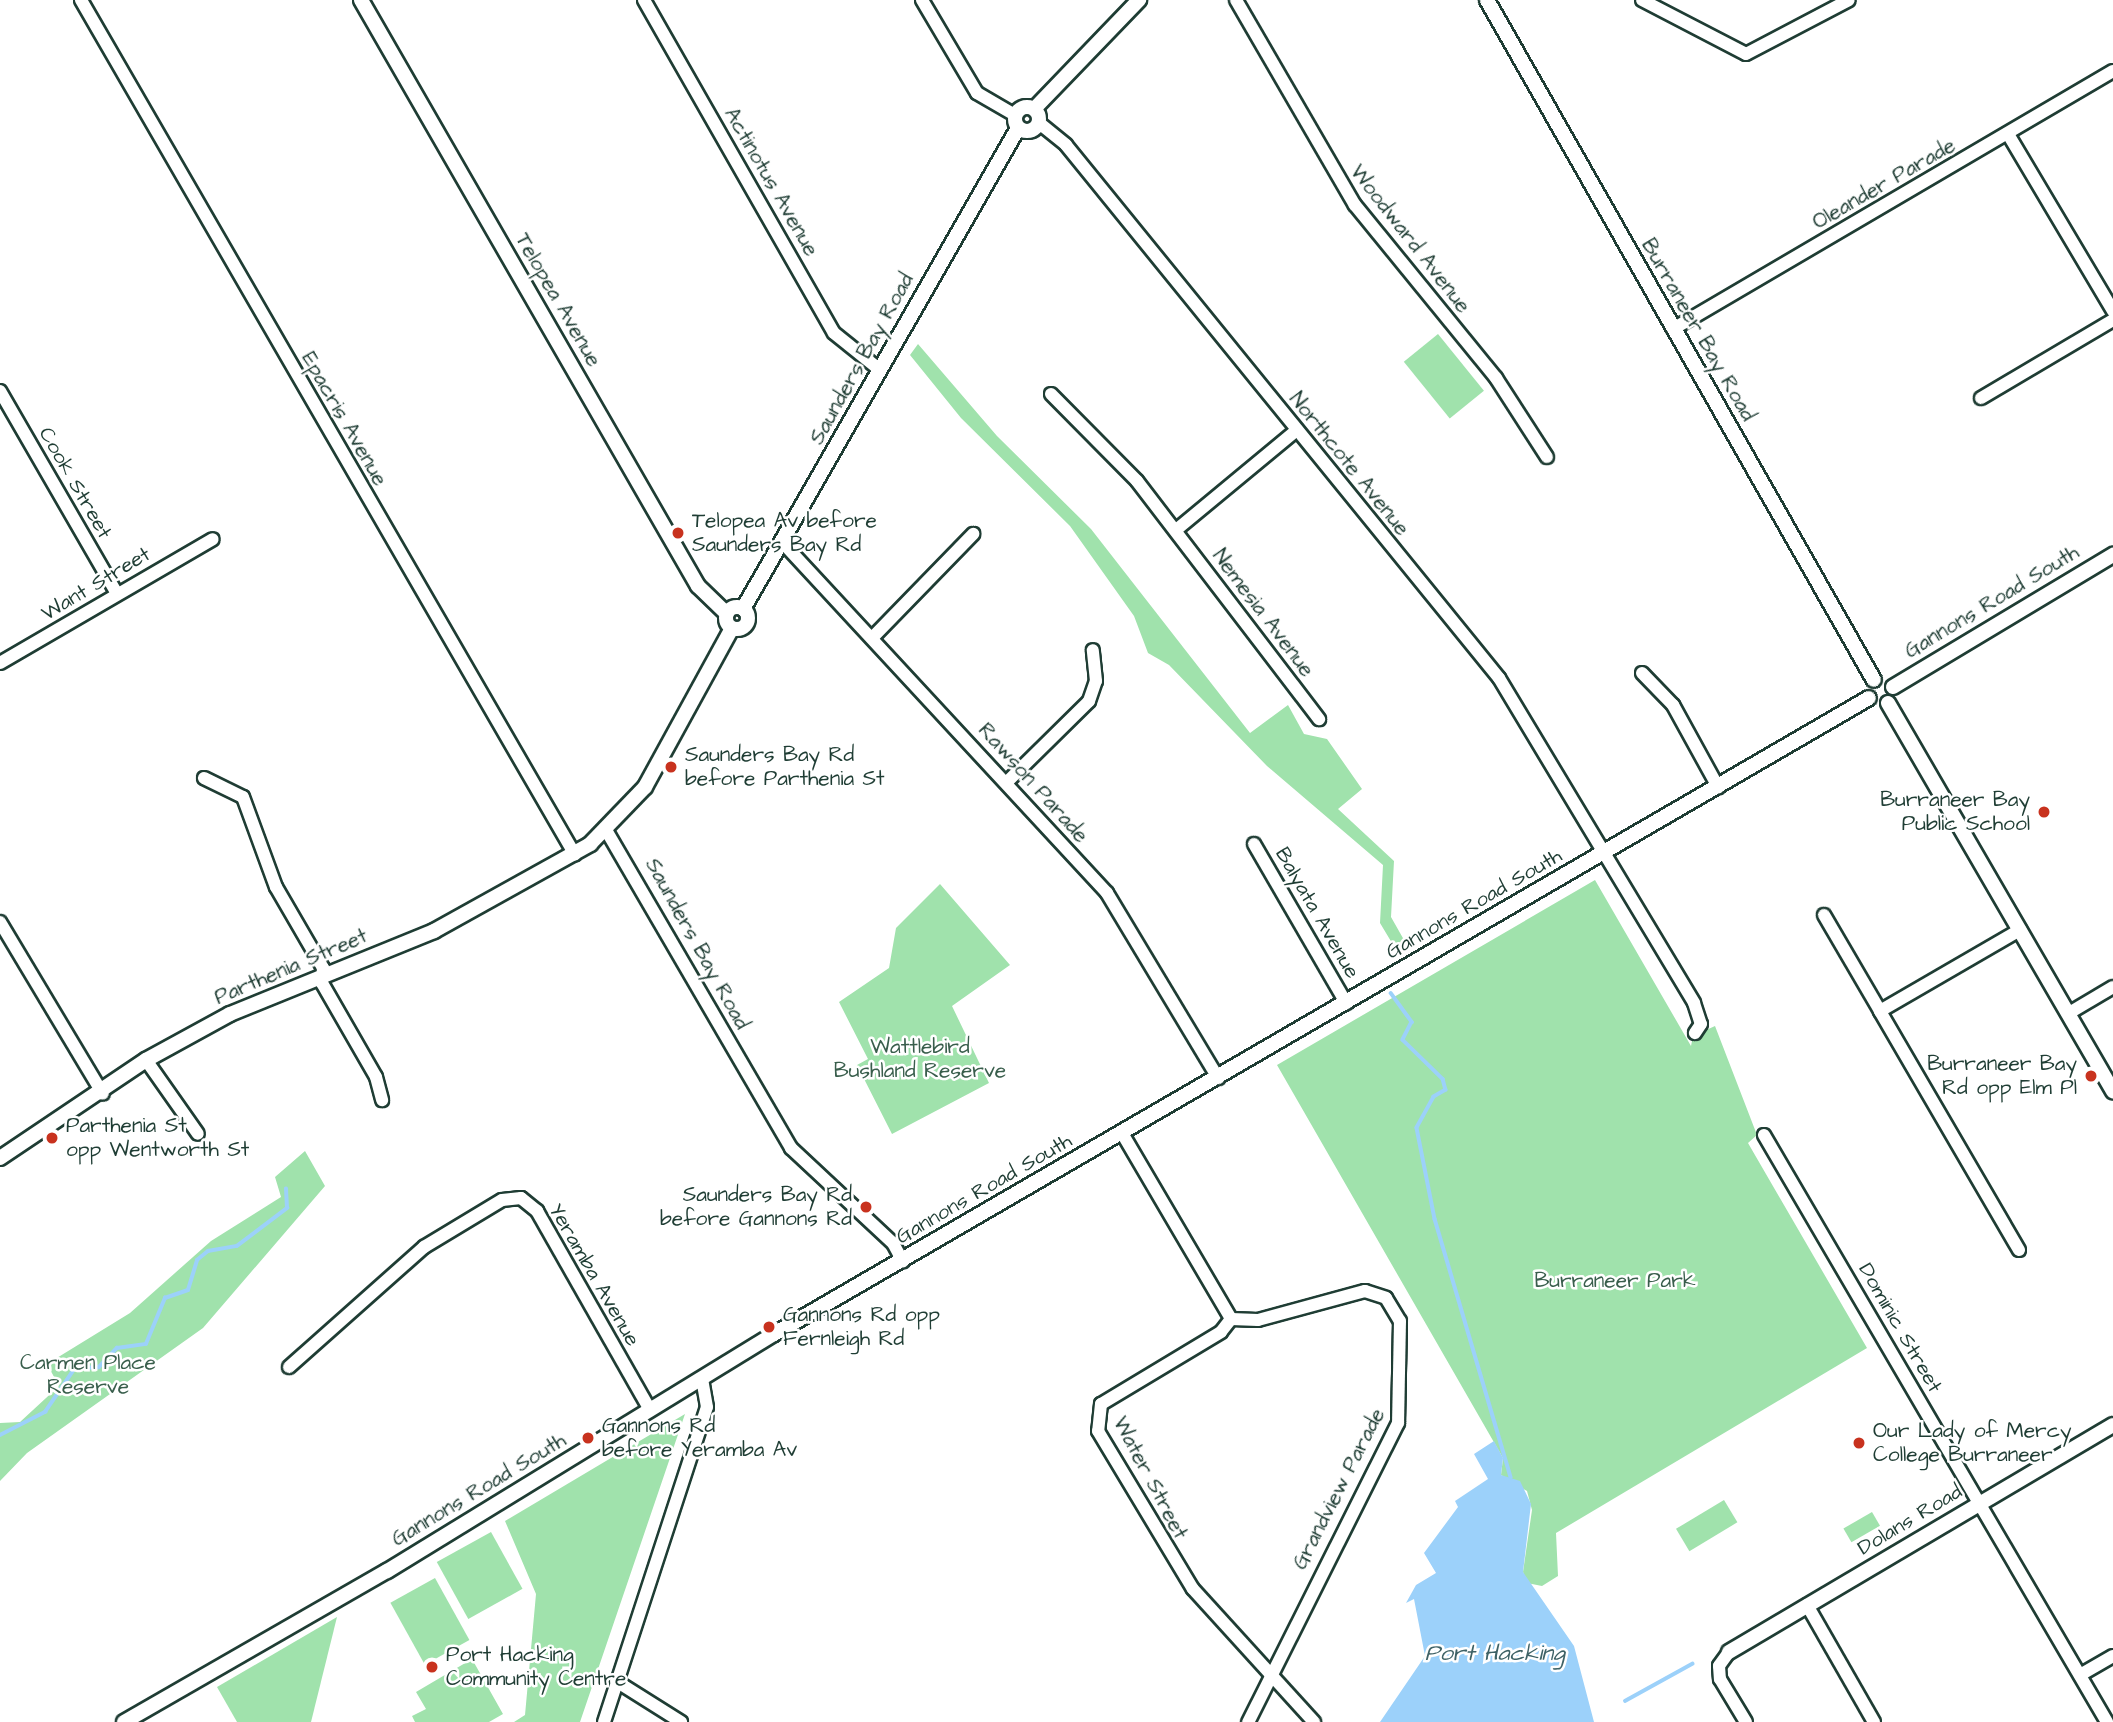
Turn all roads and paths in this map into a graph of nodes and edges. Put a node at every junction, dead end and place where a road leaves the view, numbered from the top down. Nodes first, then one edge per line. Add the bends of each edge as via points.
1 (81, 0) edge
2 (361, 0) edge
3 (644, 0) edge
4 (922, 0) edge
5 (1139, 0) edge
6 (1237, 0) edge
7 (1487, 0) edge
8 (1642, 0) edge
9 (1849, 0) edge
10 (2113, 71) edge
11 (1037, 115) junction
12 (1016, 122) junction
13 (2008, 134) junction
14 (2113, 311) edge
15 (2113, 320) edge
16 (1673, 329) junction
17 (880, 370) junction
18 (0, 391) edge
19 (1051, 394) dead end
20 (1980, 398) dead end
21 (1297, 430) junction
22 (1547, 457) dead end
23 (1177, 530) junction
24 (973, 534) dead end
25 (213, 539) dead end
26 (783, 543) junction
27 (2113, 555) edge
28 (117, 594) junction
29 (730, 621) junction
30 (873, 637) junction
31 (1093, 650) dead end
32 (0, 663) edge
33 (1642, 673) dead end
34 (1874, 680) junction
35 (1893, 687) junction
36 (1869, 698) junction
37 (1888, 703) junction
38 (1319, 719) dead end
39 (204, 778) dead end
40 (1007, 782) junction
41 (1718, 786) junction
42 (606, 830) junction
43 (1254, 844) dead end
44 (1605, 850) junction
45 (575, 855) junction
46 (1824, 915) dead end
47 (0, 922) edge
48 (2020, 930) junction
49 (321, 975) junction
50 (2113, 987) edge
51 (1346, 1003) junction
52 (1881, 1011) junction
53 (2069, 1013) junction
54 (1702, 1026) dead end
55 (146, 1060) junction
56 (1218, 1078) junction
57 (2113, 1091) edge
58 (103, 1094) junction
59 (382, 1100) dead end
60 (1122, 1133) junction
61 (198, 1134) dead end
62 (1764, 1135) dead end
63 (0, 1158) edge
64 (2019, 1250) dead end
65 (902, 1262) junction
66 (1231, 1319) junction
67 (289, 1367) dead end
68 (702, 1379) junction
69 (650, 1410) junction
70 (2113, 1425) edge
71 (1980, 1503) junction
72 (1807, 1605) junction
73 (1729, 1652) joint
74 (2113, 1656) edge
75 (1270, 1672) junction
76 (2080, 1675) junction
77 (616, 1681) junction
78 (133, 1720) edge
79 (604, 1722) edge
80 (681, 1722) edge
81 (1248, 1722) edge
82 (1314, 1722) edge
83 (1746, 1722) edge
84 (1874, 1722) edge
85 (2107, 1722) edge

1 - 45 street, Epacris Avenue
2 - 29 street, Telopea Avenue via 698,586
3 - 17 street, Actinotus Avenue via 834,333
4 - 12 street via 977,93
5 - 11 street
6 - 22 street, Woodward Avenue via 1354,205 1496,377
7 - 16 street, Burraneer Bay Road
8 - 9 street via 1746,54
10 - 13 street, Oleander Parade
11 - 12 street
11 - 12 street
11 - 21 street, Northcote Avenue
12 - 17 street, Saunders Bay Road
13 - 14 street
13 - 16 street, Oleander Parade
15 - 20 street
16 - 34 street, Burraneer Bay Road
17 - 26 street, Saunders Bay Road
18 - 28 street, Cook Street
19 - 23 street, Nemesia Avenue
21 - 23 street
21 - 44 street, Northcote Avenue via 1499,678
23 - 38 street, Nemesia Avenue
24 - 30 street
25 - 28 street, Want Street
26 - 29 street, Saunders Bay Road via 743,609 746,625
26 - 30 street, Rawson Parade
27 - 35 street, Gannons Road South
28 - 32 street, Want Street
29 - 42 street via 667,754
30 - 40 street, Rawson Parade
31 - 40 street via 1096,681 1089,701
33 - 41 street via 1673,705
34 - 35 street
34 - 36 street
35 - 37 street
36 - 37 street
36 - 41 street, Gannons Road South
37 - 48 street
39 - 49 street via 243,797 276,887
40 - 56 street, Rawson Parade via 1113,901
41 - 44 street, Gannons Road South
42 - 45 street, Parthenia Street
42 - 65 street, Saunders Bay Road via 791,1148 893,1243
43 - 51 street, Balyata Avenue
44 - 51 street, Gannons Road South
44 - 54 street
45 - 49 street, Parthenia Street via 434,931
46 - 52 street
47 - 58 street
48 - 52 street
48 - 53 street
49 - 55 street, Parthenia Street via 230,1014
49 - 59 street
50 - 53 street
51 - 56 street, Gannons Road South
52 - 64 street
53 - 57 street
55 - 58 street, Parthenia Street
55 - 61 street
56 - 60 street, Gannons Road South
58 - 63 street, Parthenia Street
60 - 65 street, Gannons Road South
60 - 66 street
62 - 71 street, Dominic Street
65 - 68 street, Gannons Road South
66 - 75 street, Water Street via 1221,1332 1101,1404 1096,1416 1098,1431 1180,1571
66 - 75 street, Grandview Parade via 1258,1320 1365,1291 1386,1298 1400,1321 1398,1423
67 - 69 street, Yeramba Avenue via 424,1247 502,1200 521,1198 537,1211
68 - 69 street, Gannons Road South
68 - 77 street via 707,1408
69 - 78 street, Gannons Road South
70 - 71 street, Dolans Road
71 - 72 street, Dolans Road
71 - 76 street, Dominic Street
72 - 73 street, Dolans Road
72 - 84 street
73 - 83 street via 1719,1666 1720,1679
74 - 76 street
75 - 81 street, Grandview Parade
75 - 82 street, Water Street
76 - 85 street, Dominic Street
77 - 79 street
77 - 80 street

